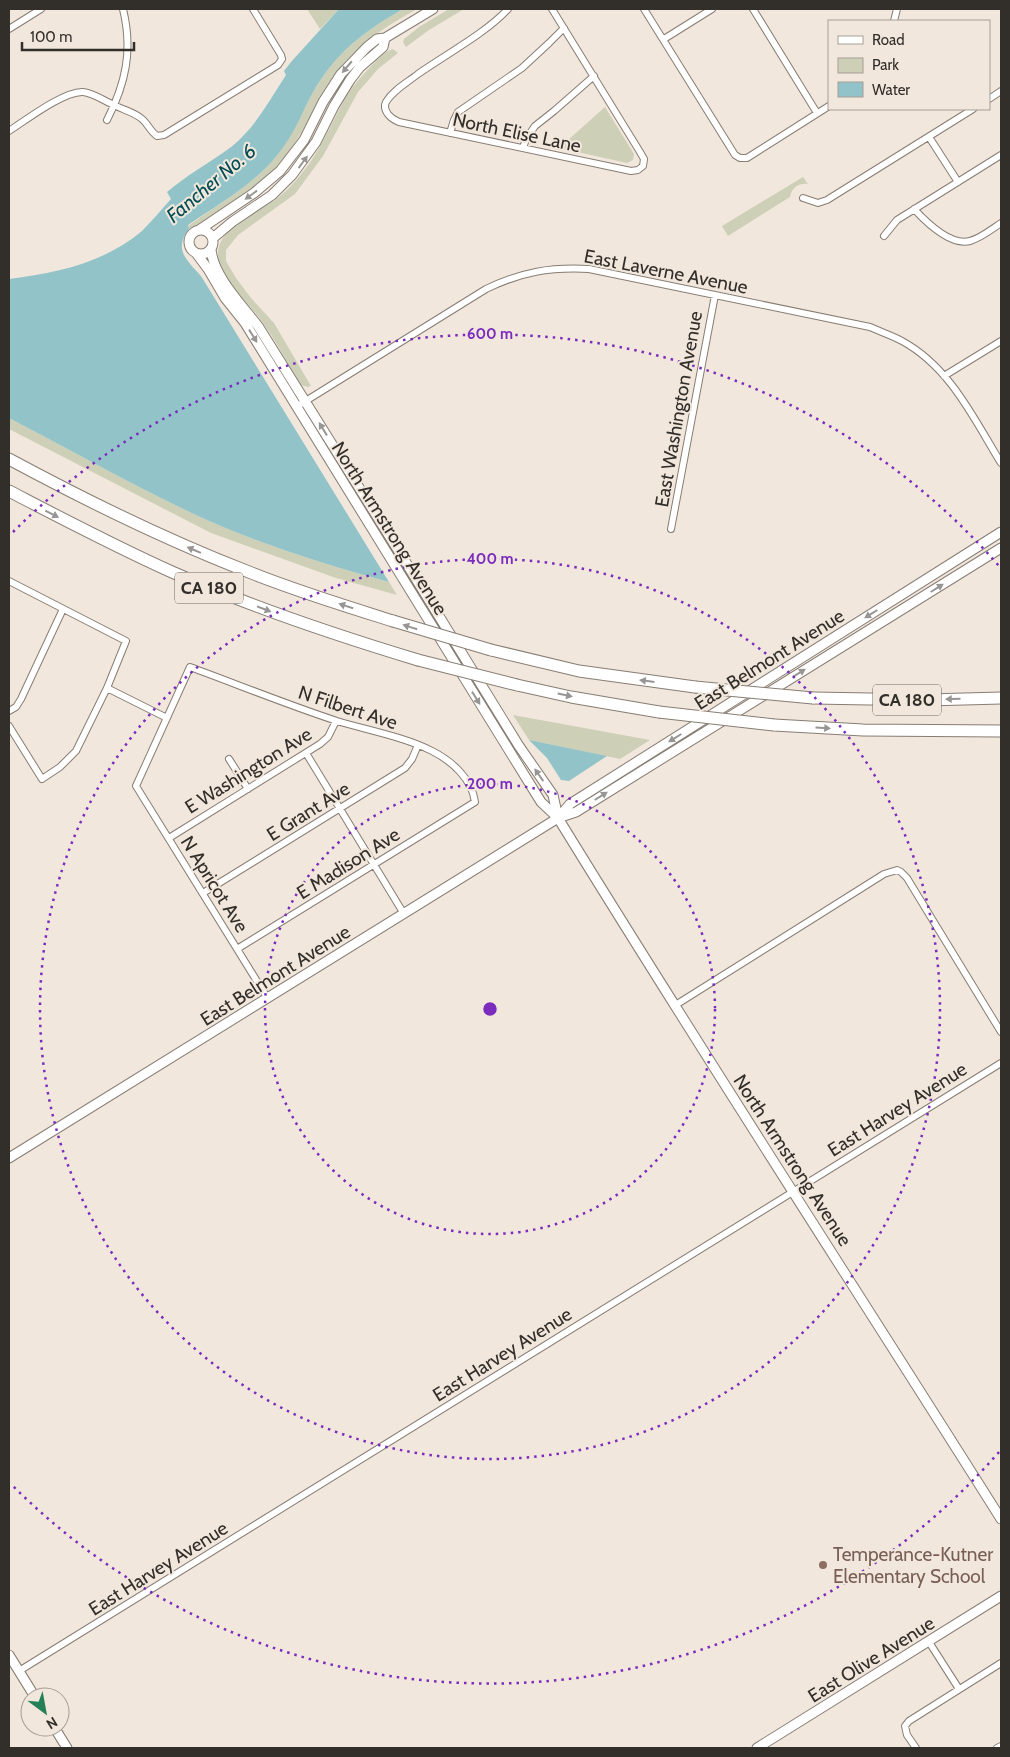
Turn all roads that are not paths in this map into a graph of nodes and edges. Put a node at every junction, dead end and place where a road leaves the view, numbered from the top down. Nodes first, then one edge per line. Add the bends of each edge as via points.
1 (41, 9) edge
2 (123, 9) edge
3 (253, 9) edge
4 (433, 9) edge
5 (508, 9) edge
6 (552, 9) edge
7 (644, 9) edge
8 (712, 9) edge
9 (753, 9) edge
10 (564, 28) junction
11 (9, 29) edge
12 (385, 38) junction
13 (664, 39) junction
14 (594, 76) junction
15 (1001, 91) edge
16 (990, 98) edge
17 (114, 105) junction
18 (828, 107) edge
19 (971, 110) edge
20 (817, 113) junction
21 (107, 120) dead end
22 (9, 131) edge
23 (450, 132) junction
24 (929, 137) junction
25 (523, 148) junction
26 (1001, 155) edge
27 (958, 182) junction
28 (803, 198) dead end
29 (914, 209) junction
30 (1001, 223) edge
31 (199, 230) junction
32 (884, 236) dead end
33 (213, 238) junction
34 (212, 249) junction
35 (196, 253) junction
36 (715, 295) junction
37 (1001, 341) edge
38 (944, 376) junction
39 (305, 402) junction
40 (296, 407) junction
41 (9, 459) edge
42 (1001, 463) edge
43 (9, 491) edge
44 (671, 530) dead end
45 (1001, 532) edge
46 (1001, 548) edge
47 (9, 581) edge
48 (63, 609) junction
49 (107, 688) junction
50 (1001, 698) edge
51 (9, 711) edge
52 (167, 718) junction
53 (336, 721) junction
54 (9, 726) edge
55 (1001, 731) edge
56 (945, 732) junction
57 (1001, 738) edge
58 (418, 745) junction
59 (306, 753) junction
60 (229, 759) dead end
61 (248, 789) junction
62 (475, 802) joint
63 (340, 809) junction
64 (558, 818) junction
65 (168, 838) junction
66 (374, 864) junction
67 (203, 893) junction
68 (404, 914) junction
69 (237, 949) junction
70 (268, 999) junction
71 (674, 1006) junction
72 (1001, 1032) edge
73 (1001, 1063) edge
74 (9, 1158) edge
75 (794, 1191) junction
76 (1001, 1519) edge
77 (1001, 1596) edge
78 (929, 1642) junction
79 (9, 1655) edge
80 (1001, 1663) edge
81 (19, 1671) junction
82 (29, 1687) edge
83 (959, 1689) junction
84 (60, 1737) edge
85 (1001, 1746) edge
86 (67, 1748) edge
87 (757, 1748) edge
88 (916, 1748) edge
89 (998, 1748) edge

1 - 11 street
2 - 17 street via 128,28 127,62
3 - 17 street via 282,54 278,65 164,135 157,136 142,119
4 - 12 street
5 - 23 street, North Elise Lane via 484,30 397,90 386,103 387,113 399,122
6 - 10 street
7 - 13 street
8 - 13 street
9 - 20 street
10 - 14 street
10 - 23 street via 522,68 458,112
12 -> 31 street via 377,39 366,47 341,74 304,140 280,171
33 -> 12 street via 272,195 292,175 316,142 350,80 383,47
13 - 20 street via 740,158 747,158
14 - 25 street via 535,126
14 - 25 street, North Elise Lane via 644,159 644,166 631,171
15 - 16 street
17 - 21 street
17 - 22 street via 88,93 74,92
18 - 20 street
19 - 24 street
23 - 25 street, North Elise Lane
24 - 27 street
24 - 28 street via 827,200 818,203
26 - 27 street
27 - 29 street
29 - 30 street via 938,232 965,242
29 - 32 street via 897,220
31 - 33 street via 209,232
31 - 35 street via 189,239 190,247
33 - 34 street
34 - 35 street via 203,254
34 - 39 street, North Armstrong Avenue via 219,273 258,326
35 -> 40 street, North Armstrong Avenue via 245,323
36 - 38 street, East Laverne Avenue via 870,328 903,341
36 - 39 street, East Laverne Avenue via 589,269 550,269 516,276 486,289
36 - 44 street, East Washington Avenue
37 - 38 street
38 - 42 street, East Laverne Avenue via 955,388
39 - 40 street, East Laverne Avenue
64 -> 39 street, North Armstrong Avenue via 553,795 519,746
40 -> 64 street, North Armstrong Avenue via 541,802
50 -> 41 highway, CA 180, bridge via 813,698 695,687 579,670 491,650 250,573 114,513
43 -> 56 highway, CA 180, bridge via 128,552 211,589 318,629 418,660 572,697 659,712 774,725
45 -> 64 street, East Belmont Avenue via 570,804
64 -> 46 street, East Belmont Avenue via 576,812
47 - 48 street
48 - 49 street via 126,641
48 - 51 street via 21,699
49 - 52 street
49 - 54 street via 76,751 42,779
52 - 53 street, N Filbert Ave via 190,667
52 - 65 street, N Apricot Ave via 136,786
53 - 58 street, N Filbert Ave
53 - 59 street, E Washington Ave via 328,737
55 - 56 highway, CA 180
56 - 57 highway
58 - 62 street, N Filbert Ave via 438,754 457,769 471,787
58 - 63 street, E Grant Ave via 405,768
59 - 61 street, E Washington Ave
59 - 63 street
60 - 61 street
61 - 65 street, E Washington Ave
62 - 66 street, E Madison Ave
63 - 66 street
63 - 67 street, E Grant Ave
64 - 68 street, East Belmont Avenue
64 - 71 street, North Armstrong Avenue
65 - 67 street, N Apricot Ave
66 - 68 street
66 - 69 street, E Madison Ave
67 - 69 street, N Apricot Ave
68 - 70 street, East Belmont Avenue
69 - 70 street, N Apricot Ave
70 - 74 street, East Belmont Avenue
71 - 72 street via 884,874 897,870 907,878
71 - 75 street, North Armstrong Avenue
73 - 75 street, East Harvey Avenue
75 - 76 street, North Armstrong Avenue
75 - 81 street, East Harvey Avenue
77 - 78 street, East Olive Avenue
78 - 83 street
78 - 87 street, East Olive Avenue
79 - 81 street
80 - 83 street
81 - 82 street
83 - 88 street via 905,1726
84 - 86 street
85 - 89 street

